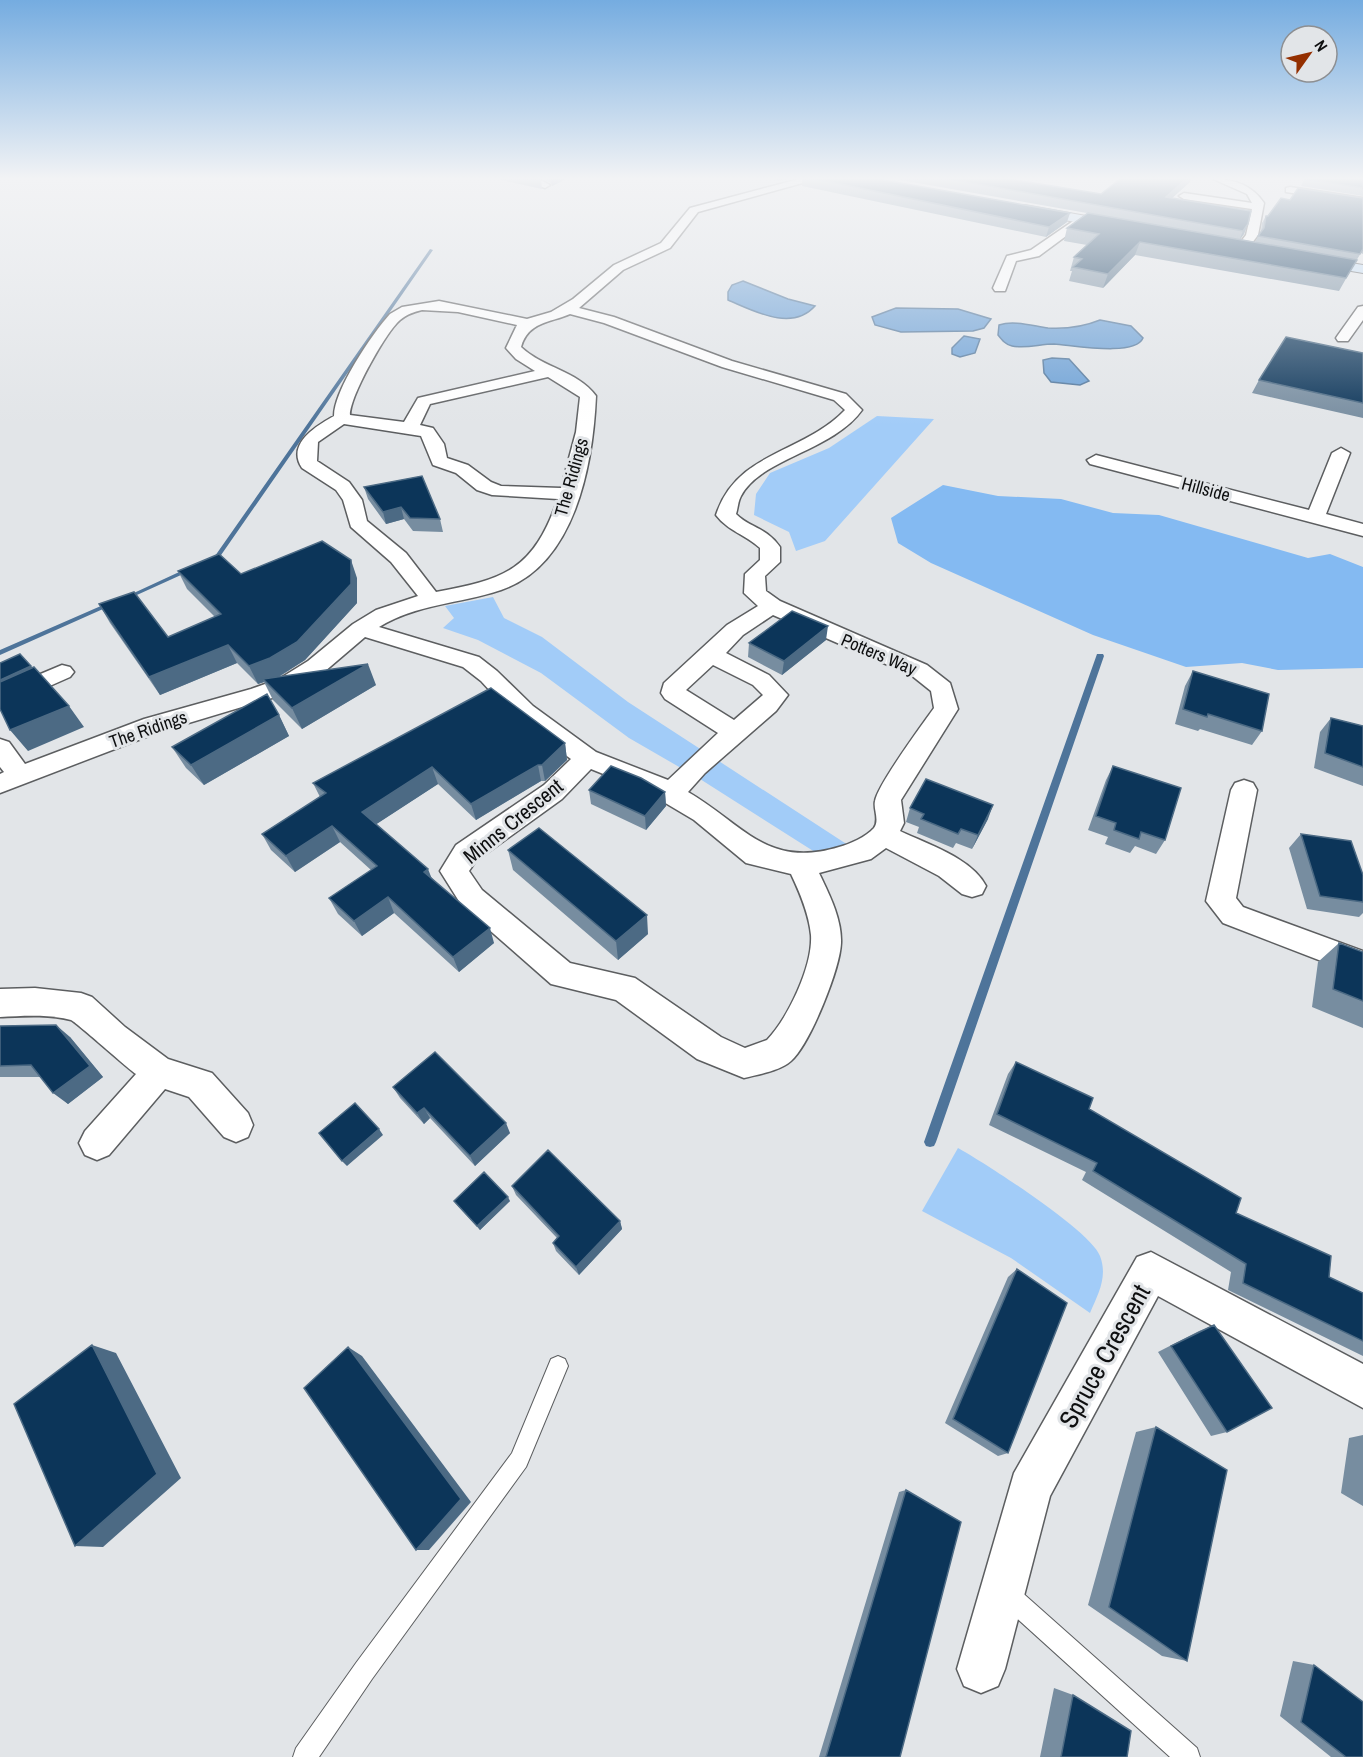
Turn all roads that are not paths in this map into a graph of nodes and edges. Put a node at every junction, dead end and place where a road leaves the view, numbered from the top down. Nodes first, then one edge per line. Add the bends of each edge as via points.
1 (632, 261) edge
2 (1010, 261) edge
3 (1315, 261) edge
4 (1363, 269) edge
5 (1000, 288) dead end
6 (568, 309) junction
7 (1363, 310) edge
8 (525, 323) junction
9 (1343, 338) dead end
10 (549, 372) junction
11 (342, 418) junction
12 (410, 427) junction
13 (1341, 453) dead end
14 (1096, 460) dead end
15 (568, 494) junction
16 (1316, 518) junction
17 (1363, 531) edge
18 (431, 600) junction
19 (772, 606) junction
20 (361, 629) junction
21 (711, 655) junction
22 (63, 672) dead end
23 (0, 700) edge
24 (735, 732) junction
25 (0, 748) edge
26 (588, 758) junction
27 (10, 780) edge
28 (1244, 790) dead end
29 (671, 794) junction
30 (884, 835) junction
31 (800, 866) junction
32 (972, 886) dead end
33 (1363, 964) edge
34 (0, 1004) edge
35 (159, 1072) junction
36 (236, 1125) dead end
37 (97, 1143) dead end
38 (558, 1366) dead end
39 (1363, 1387) edge
40 (1001, 1588) junction
41 (981, 1669) dead end
42 (305, 1757) edge
43 (1188, 1757) edge

1 - 6 street via 611,272
2 - 5 street
3 - 4 street
6 - 8 street
6 - 19 street, Potters Way via 609,320 727,364 840,397 854,410 844,425 820,441 740,481 727,500 726,515 735,524 756,533 770,547 770,562 755,574 755,593
7 - 9 street
8 - 10 street, The Ridings via 516,334 513,348 522,359
8 - 11 street via 433,304 403,312 396,316 348,389 341,408
10 - 12 street via 424,401
10 - 15 street, The Ridings via 578,384 588,396 588,415
11 - 12 street
11 - 18 street via 311,439 305,451 308,464 349,489 358,523 398,554
12 - 15 street via 427,432 439,461 473,475 484,486 499,491
13 - 16 street
14 - 16 street, Hillside
15 - 18 street, The Ridings via 542,555 523,572 490,587
16 - 17 street, Hillside
18 - 20 street, The Ridings via 398,608
19 - 21 street via 735,630
19 - 30 street, Potters Way via 919,670 942,688 946,709 888,800 890,823
20 - 26 street via 471,662 524,712
20 - 27 street, The Ridings via 307,676 259,697 175,718
21 - 24 street via 676,683 673,693
21 - 24 street via 761,680 776,696
22 - 23 street
24 - 29 street
25 - 27 street
26 - 29 street
26 - 31 street, Minns Crescent via 553,792 465,853 454,871 472,898 562,975 624,988 709,1048 744,1063 779,1051 798,1026 826,943 813,886
28 - 33 street via 1221,901 1233,915
29 - 31 street via 703,813 756,855
30 - 31 street via 861,851
30 - 32 street via 949,868
34 - 35 street via 34,1002 81,1007
35 - 36 street via 200,1084
35 - 37 street
38 - 42 lane via 519,1460
39 - 40 street, Spruce Crescent via 1151,1270 1030,1489
40 - 41 street, Spruce Crescent
40 - 43 lane

